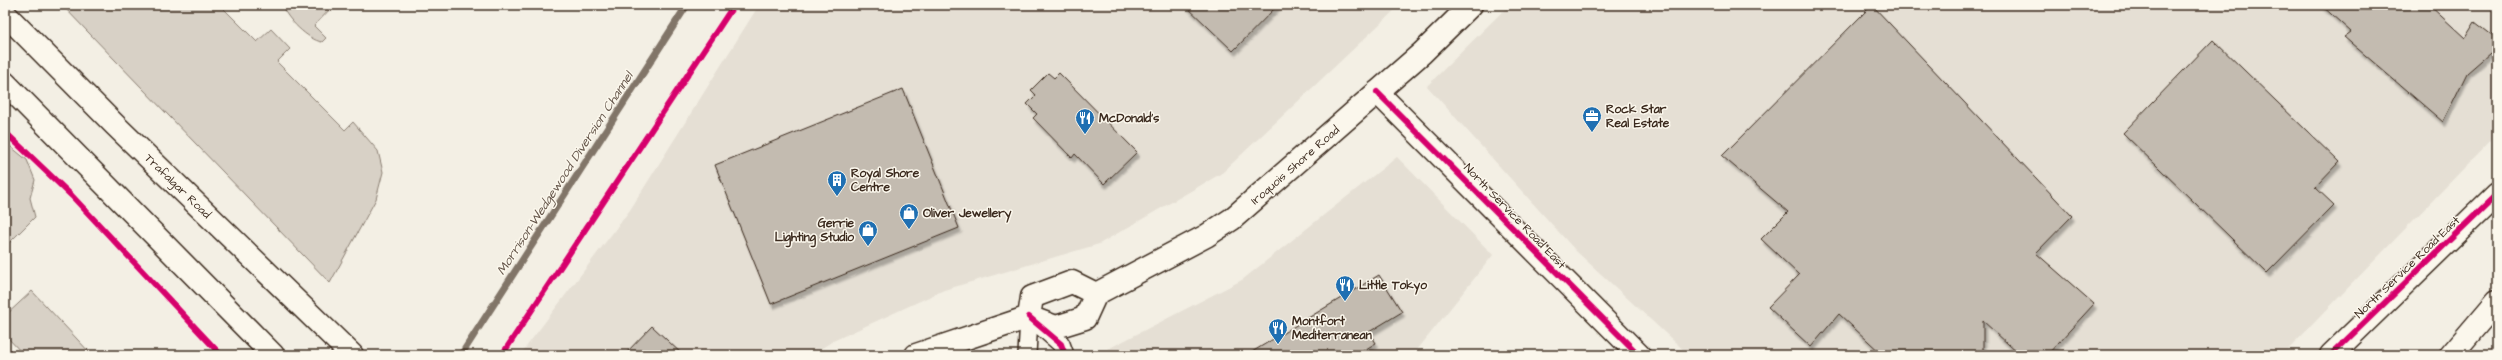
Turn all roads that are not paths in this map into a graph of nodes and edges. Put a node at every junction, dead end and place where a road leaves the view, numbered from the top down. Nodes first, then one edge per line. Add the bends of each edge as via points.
1 (1471, 5) edge
2 (5, 14) edge
3 (5, 83) edge
4 (1377, 92) junction
5 (2497, 194) edge
6 (1096, 294) junction
7 (2497, 301) edge
8 (1029, 317) junction
9 (273, 355) edge
10 (352, 355) edge
11 (916, 355) edge
12 (1027, 355) edge
13 (1065, 355) edge
14 (1639, 355) edge
15 (2331, 355) edge
16 (2451, 355) edge

1 - 4 main road, Iroquois Shore Road
2 - 10 main road, Trafalgar Road via 114,125
3 - 9 main road
4 - 6 main road, Iroquois Shore Road via 1296,166 1232,219 1206,236
4 - 14 main road, North Service Road East
5 - 15 main road, North Service Road East
6 - 8 main road via 1085,318 1056,328
6 - 8 main road via 1072,282 1032,297
7 - 16 main road
8 - 11 main road
8 - 12 street
8 - 13 street via 1061,344

